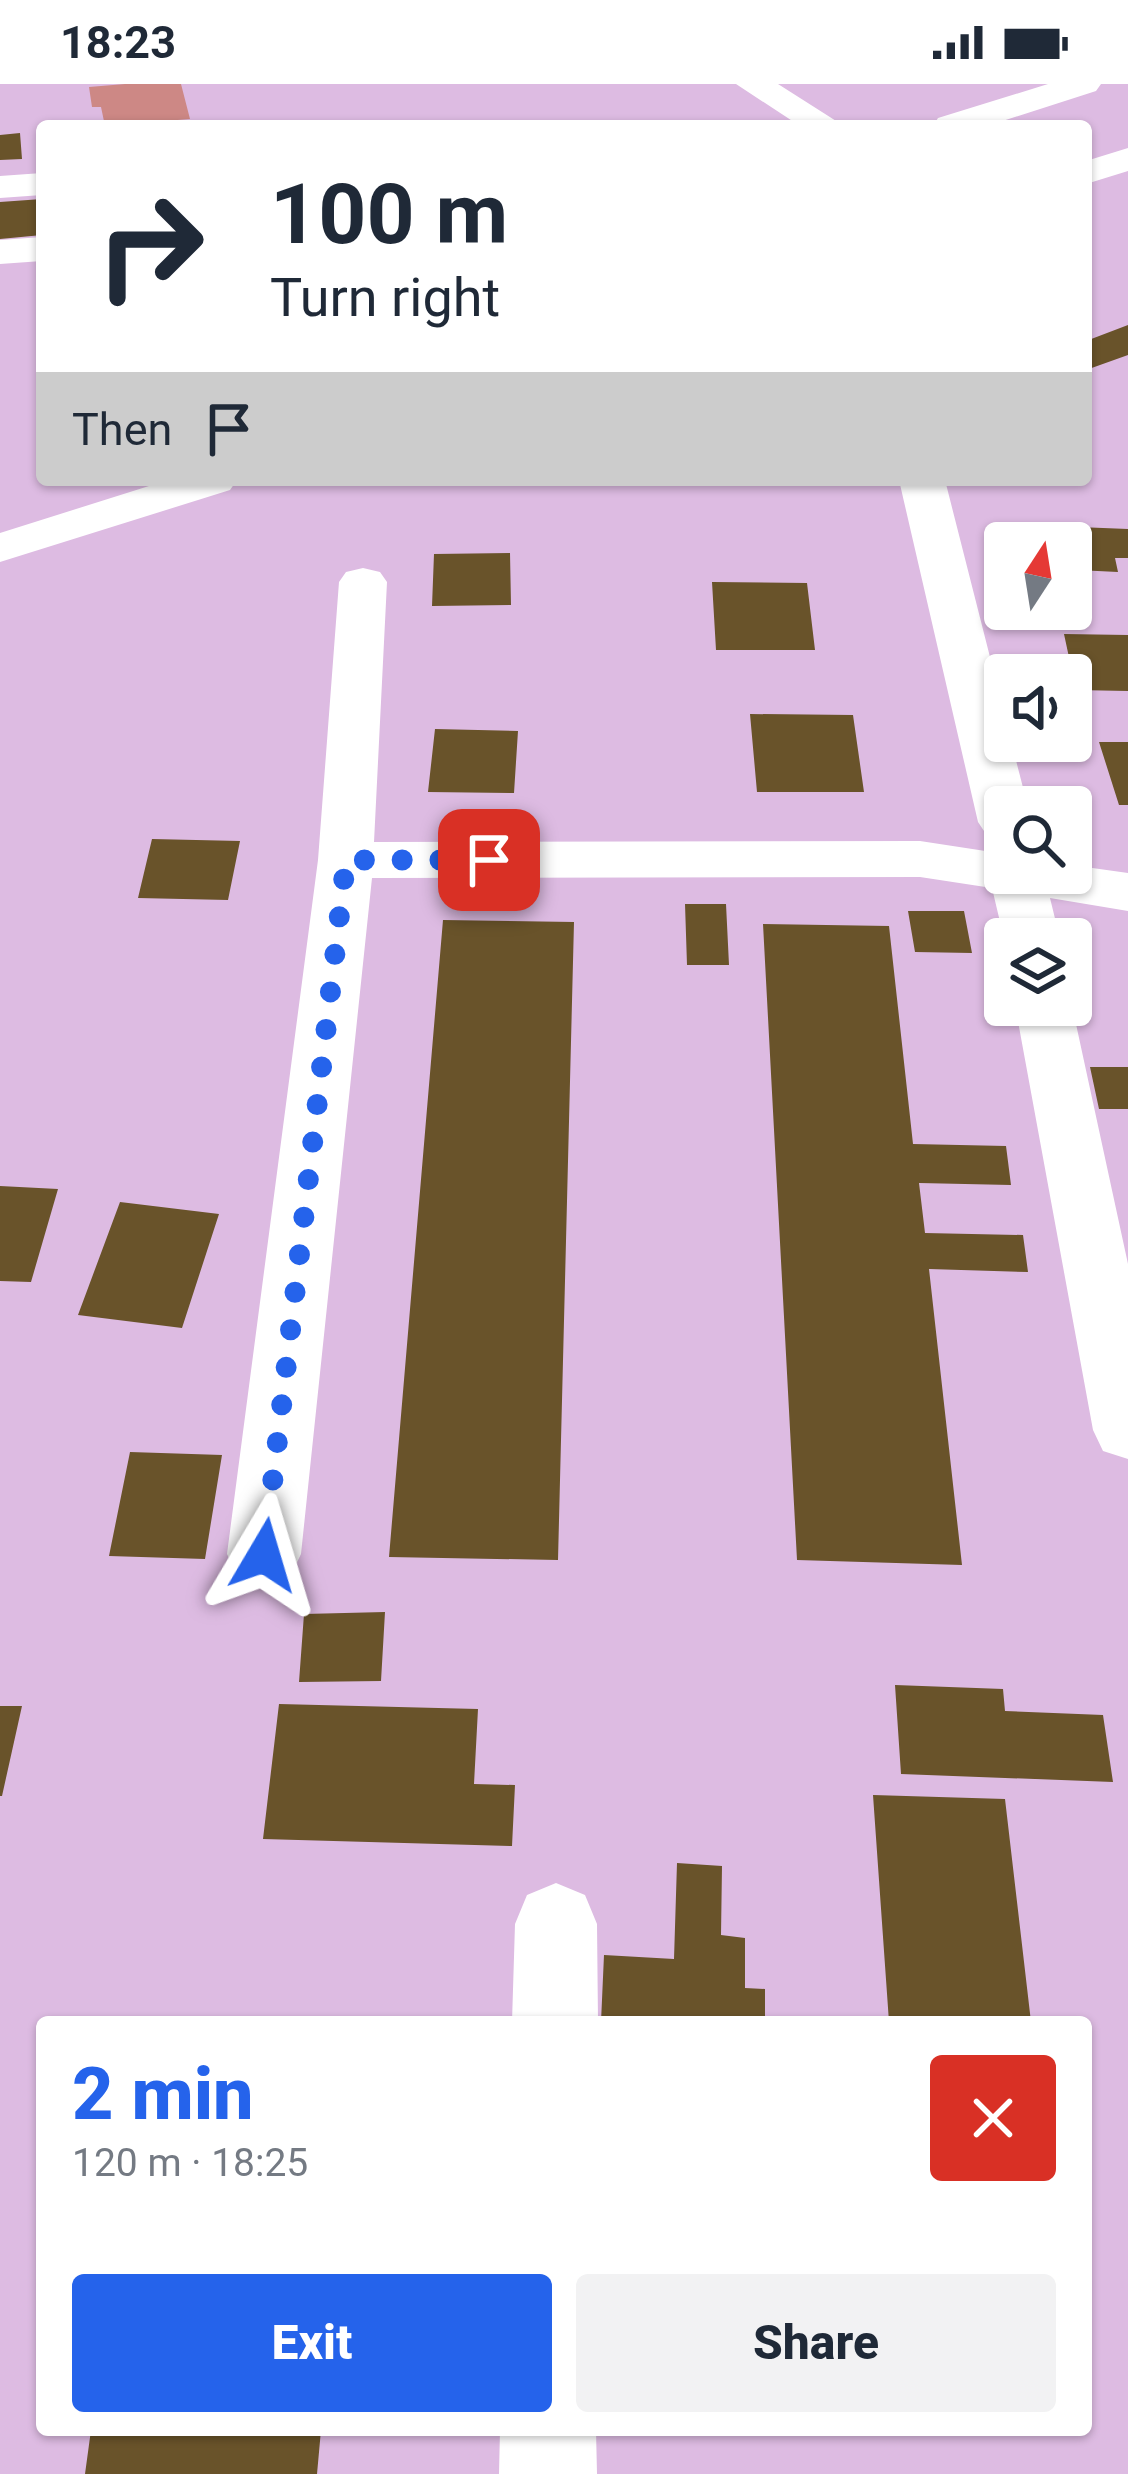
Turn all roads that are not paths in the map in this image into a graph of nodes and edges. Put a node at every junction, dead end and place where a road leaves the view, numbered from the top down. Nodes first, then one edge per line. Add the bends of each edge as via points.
1 (754, 84) edge
2 (1084, 84) edge
3 (816, 120) edge
4 (969, 120) edge
5 (1128, 159) edge
6 (1092, 171) edge
7 (36, 184) edge
8 (0, 187) edge
9 (36, 249) edge
10 (0, 252) edge
11 (195, 486) edge
12 (923, 486) edge
13 (0, 548) edge
14 (363, 582) dead end
15 (996, 786) edge
16 (346, 860) junction
17 (984, 869) edge
18 (1092, 886) edge
19 (1128, 892) edge
20 (1048, 1026) edge
21 (1128, 1430) edge
22 (264, 1555) dead end
23 (556, 1924) dead end
24 (555, 2016) edge
25 (548, 2436) edge
26 (548, 2474) edge

1 - 3 street
2 - 4 street
5 - 6 street
7 - 8 street
9 - 10 street
11 - 13 street
12 - 15 street
14 - 16 street
16 - 17 street via 920,860
16 - 22 street
18 - 19 street
20 - 21 street
23 - 24 street
25 - 26 street

